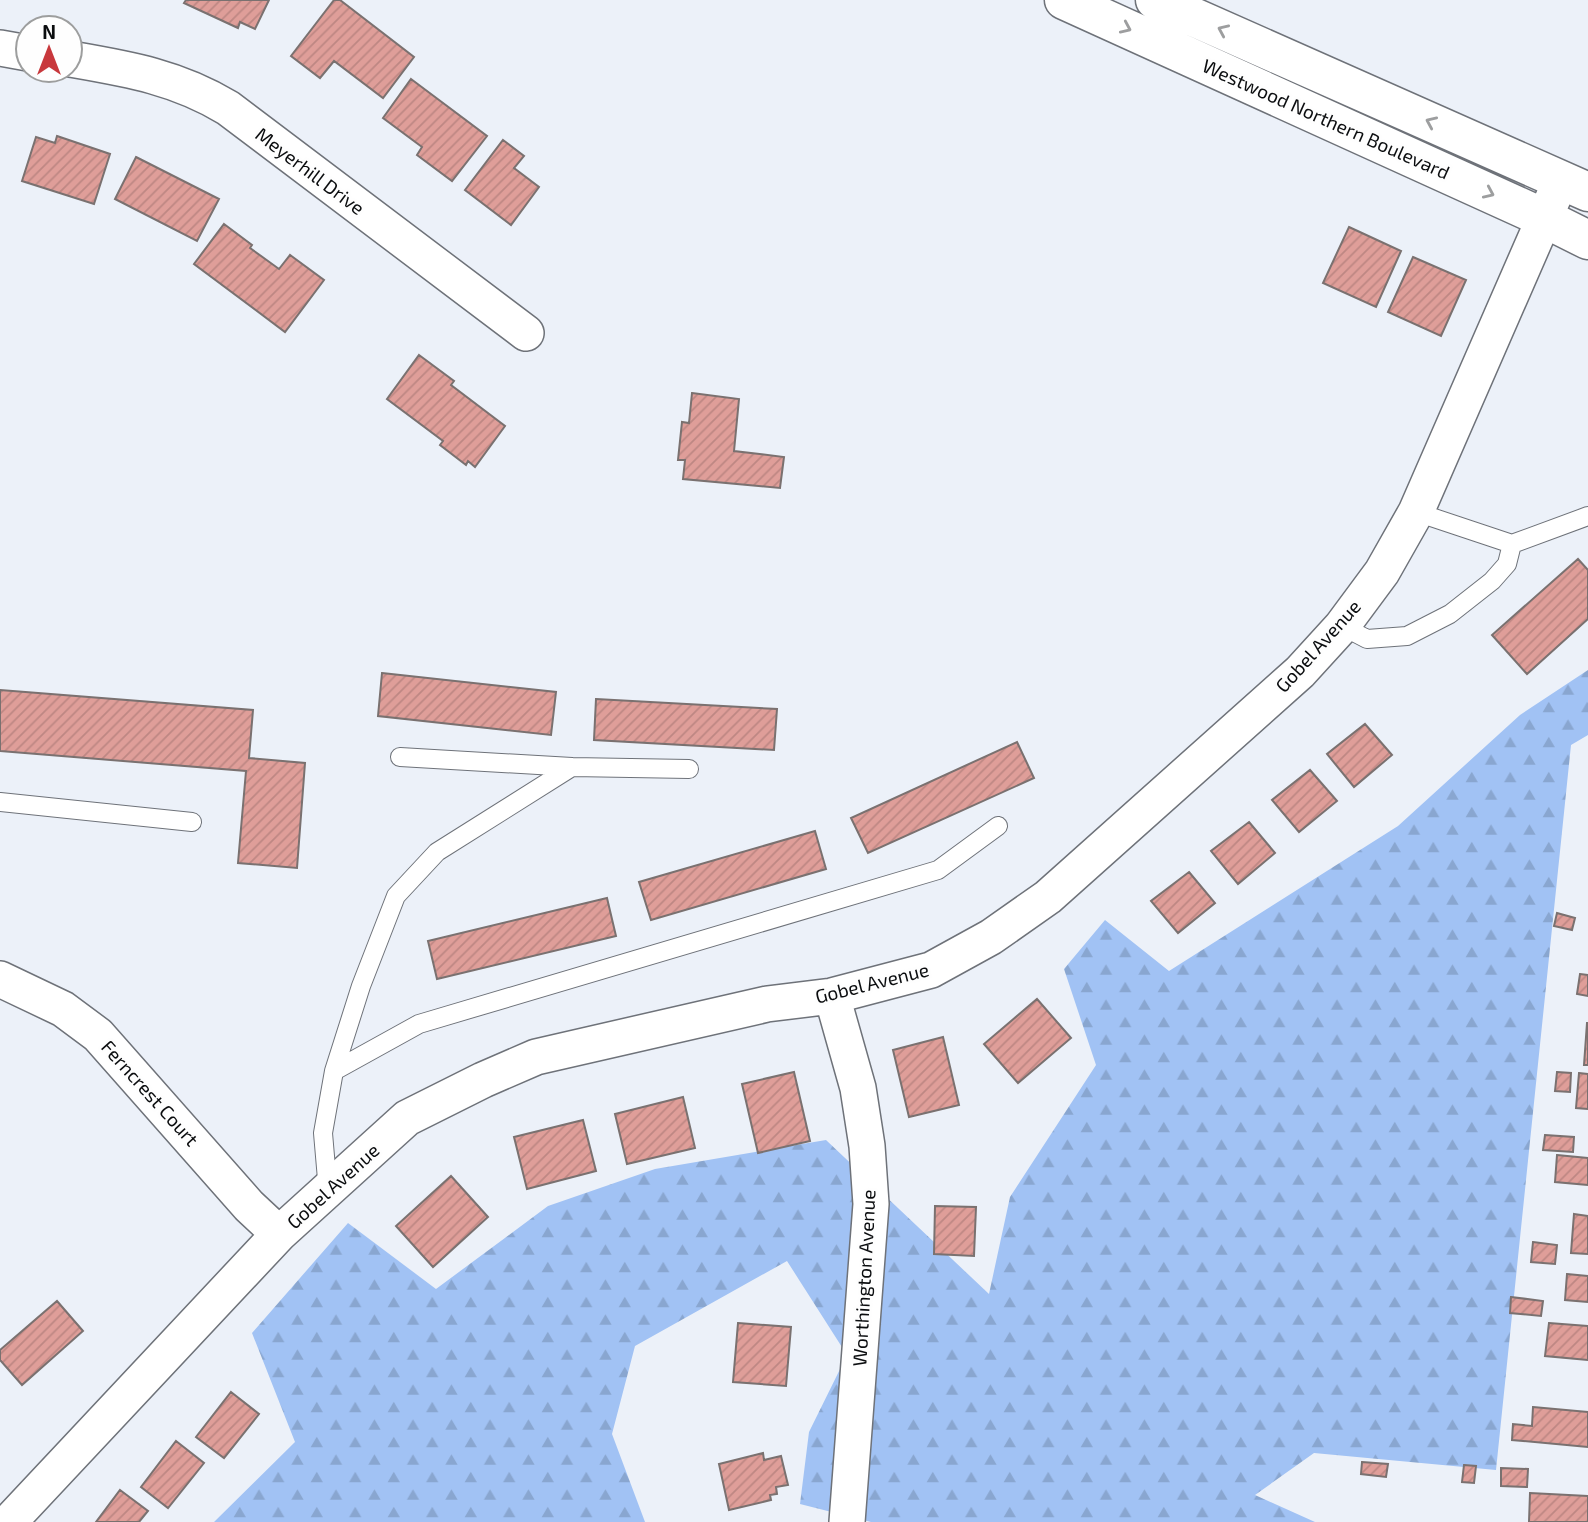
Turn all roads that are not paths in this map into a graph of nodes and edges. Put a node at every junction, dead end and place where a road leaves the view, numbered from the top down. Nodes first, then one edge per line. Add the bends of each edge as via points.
1 (1064, 0) edge
2 (1155, 0) edge
3 (84, 62) edge
4 (1574, 186) edge
5 (1544, 218) junction
6 (1588, 240) edge
7 (526, 334) dead end
8 (1416, 512) junction
9 (1588, 516) edge
10 (1512, 544) junction
11 (1342, 626) junction
12 (400, 757) dead end
13 (572, 767) junction
14 (689, 769) dead end
15 (0, 802) edge
16 (192, 822) dead end
17 (998, 826) dead end
18 (0, 979) edge
19 (832, 996) junction
20 (334, 1071) junction
21 (328, 1191) junction
22 (279, 1234) junction
23 (9, 1522) edge
24 (847, 1522) edge

1 -> 5 main road, Westwood Northern Boulevard
4 -> 2 main road, Westwood Northern Boulevard
3 - 7 street, Meyerhill Drive via 166,78 228,108
4 - 5 street, Gobel Avenue
5 - 6 main road, Westwood Northern Boulevard
5 - 8 street, Gobel Avenue
8 - 10 lane
8 - 11 street, Gobel Avenue via 1382,572
9 - 10 lane
10 - 11 lane via 1507,564 1492,581 1450,614 1407,636 1367,639
11 - 19 street, Gobel Avenue via 1300,672 1048,897 991,937 930,970
12 - 13 lane
13 - 14 lane
13 - 20 lane via 437,852 396,896
15 - 16 lane
17 - 20 lane via 938,870 419,1024
18 - 22 street, Ferncrest Court via 62,1009 99,1035
19 - 21 street, Gobel Avenue via 767,1004 536,1058 408,1118
19 - 24 street, Worthington Avenue via 858,1088 871,1204
20 - 21 lane via 323,1133
21 - 22 street, Gobel Avenue
22 - 23 street, Gobel Avenue

